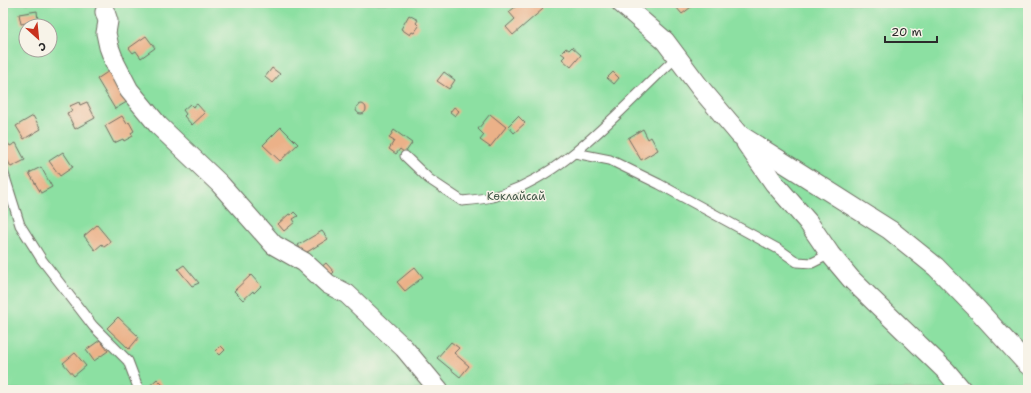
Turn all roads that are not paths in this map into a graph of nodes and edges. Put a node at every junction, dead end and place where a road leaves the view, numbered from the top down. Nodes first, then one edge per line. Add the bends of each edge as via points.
1 (621, 3) edge
2 (105, 12) dead end
3 (677, 57) junction
4 (740, 135) junction
5 (575, 153) junction
6 (405, 156) dead end
7 (3, 171) edge
8 (830, 254) junction
9 (1028, 365) edge
10 (139, 390) edge
11 (439, 390) edge
12 (962, 390) edge

1 - 3 street via 665,41
2 - 11 street via 108,21 106,33 115,63 129,90 158,125 220,184 274,245 304,262 328,284 347,294 404,348
3 - 4 street
3 - 5 lane
4 - 8 street
4 - 9 street via 890,230 936,267
5 - 6 lane via 521,186 492,197 462,201 429,179
5 - 8 lane via 610,160 659,184 780,250 797,262 812,263
7 - 10 lane via 20,225 42,260 93,326 128,361
8 - 12 street via 851,279 946,371

